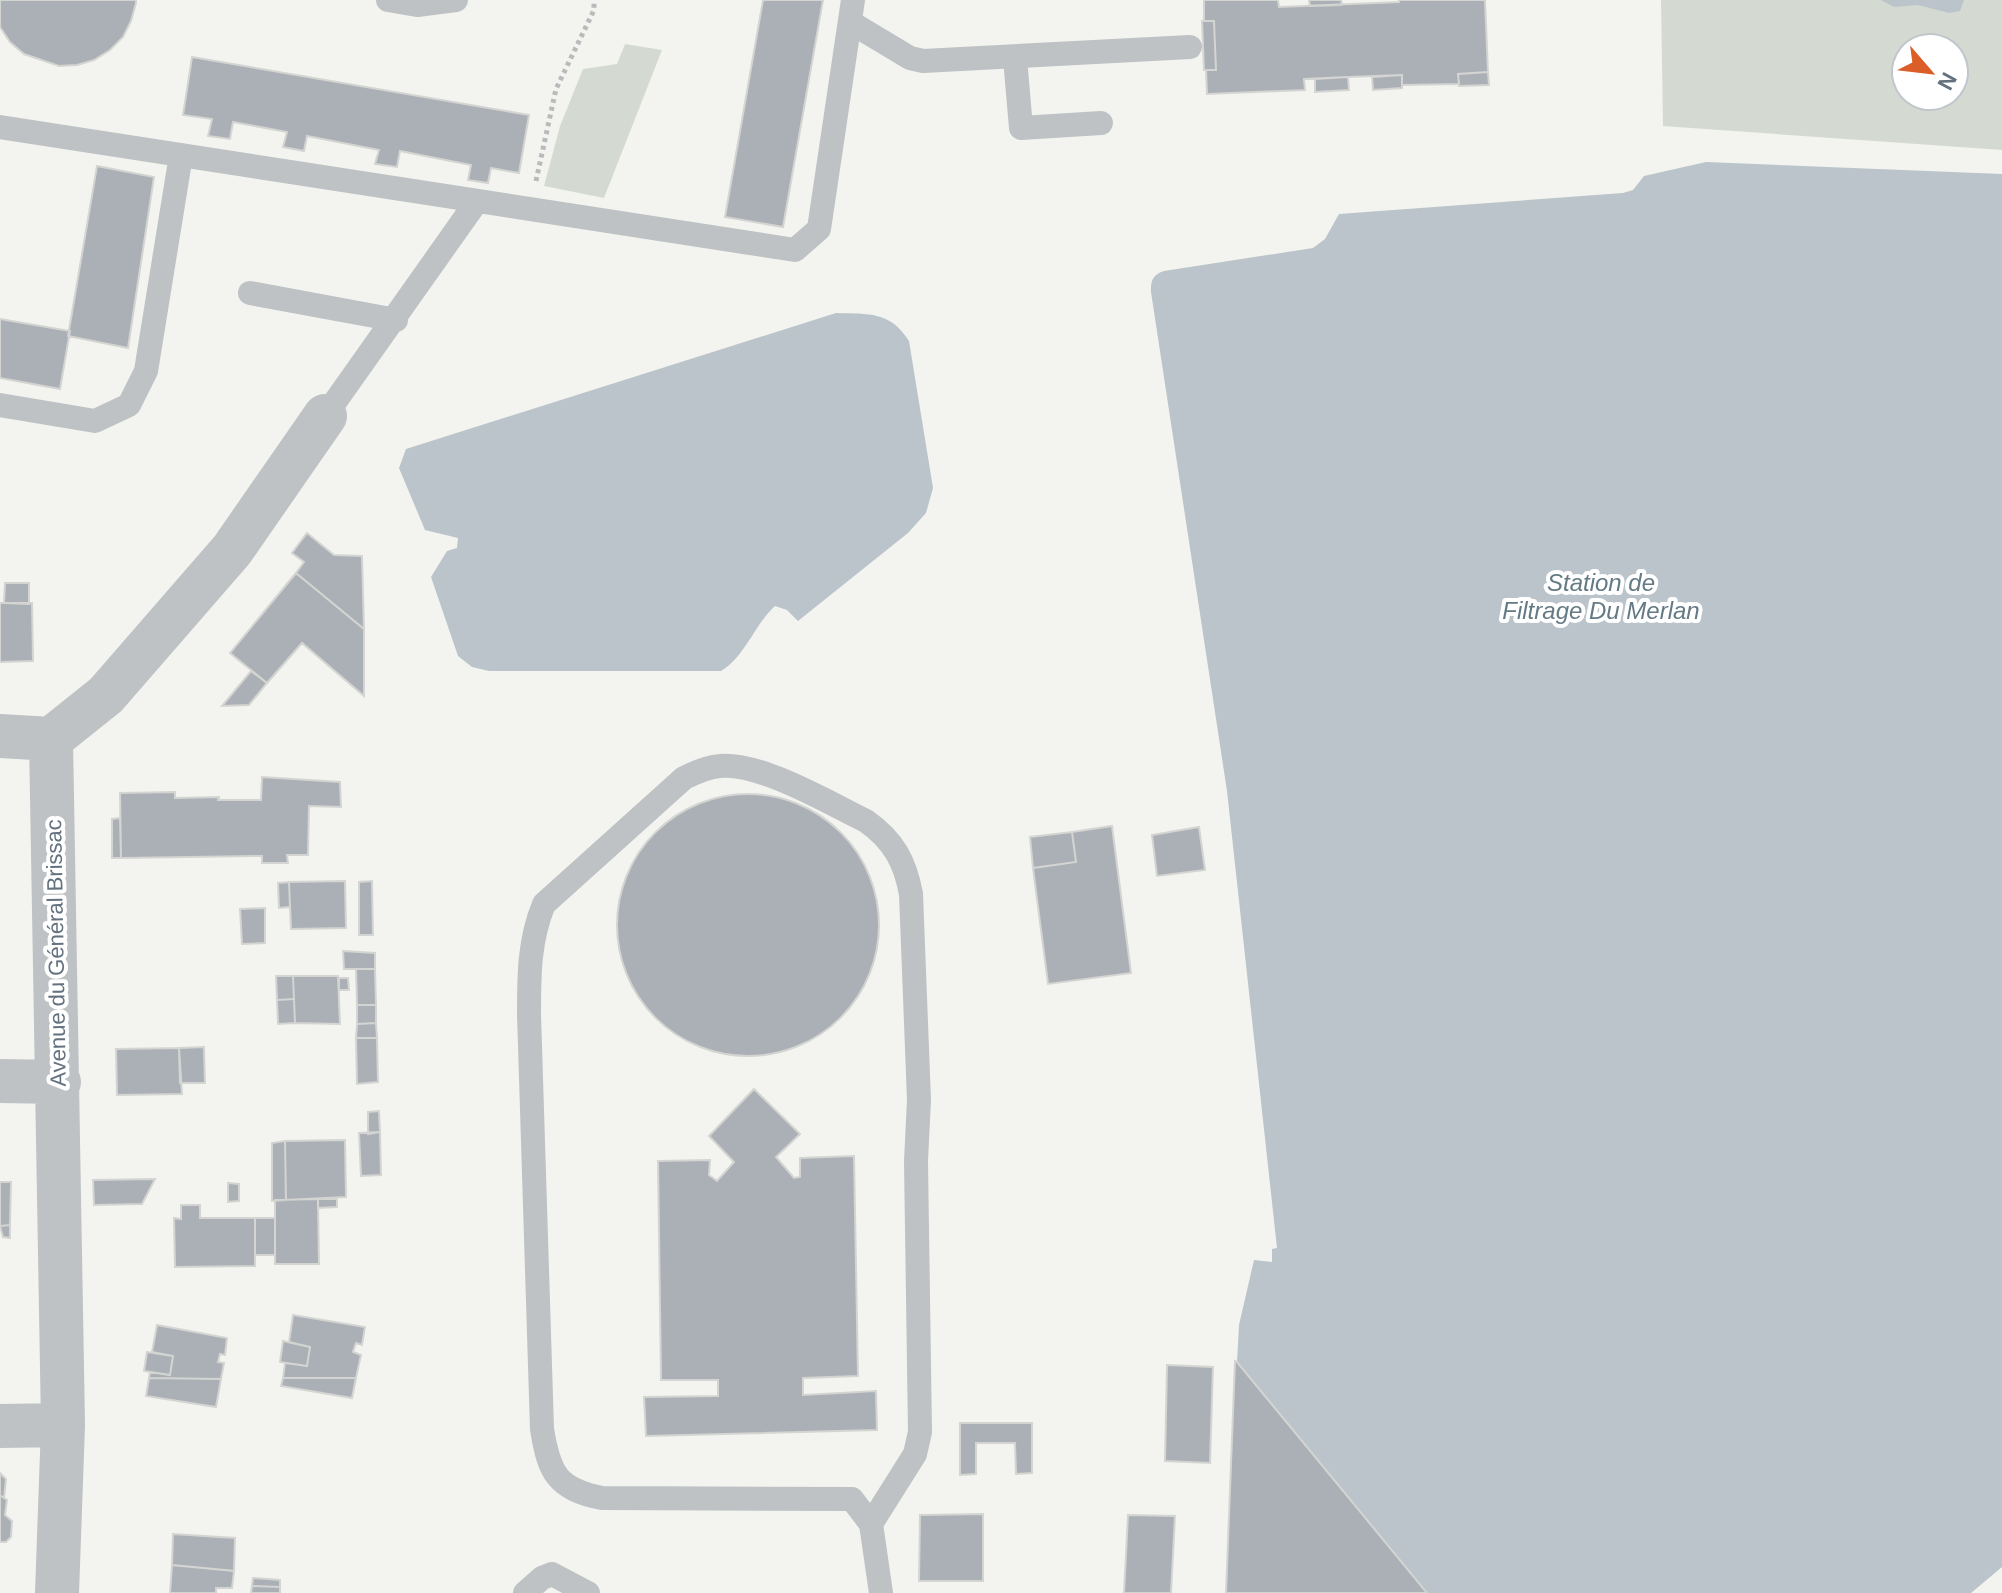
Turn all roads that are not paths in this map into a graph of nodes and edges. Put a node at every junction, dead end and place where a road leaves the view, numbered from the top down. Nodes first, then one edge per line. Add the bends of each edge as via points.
1 (388, 0) edge
2 (456, 0) edge
3 (852, 11) edge
4 (1190, 47) dead end
5 (1015, 58) junction
6 (1101, 123) dead end
7 (0, 127) edge
8 (181, 155) junction
9 (477, 201) junction
10 (250, 293) dead end
11 (396, 320) junction
12 (0, 405) edge
13 (325, 416) joint
14 (0, 736) edge
15 (51, 739) junction
16 (0, 1081) edge
17 (59, 1082) junction
18 (63, 1425) junction
19 (0, 1426) edge
20 (871, 1524) junction
21 (57, 1593) edge
22 (525, 1593) edge
23 (588, 1593) edge
24 (881, 1593) edge

1 - 2 lane via 417,5
3 - 5 lane via 910,58
3 - 9 lane via 819,229 795,250
4 - 5 lane
5 - 6 lane via 1021,128
7 - 8 lane
8 - 9 lane
8 - 12 lane via 146,371 129,405 95,421
9 - 11 lane
10 - 11 lane
11 - 13 lane
13 - 15 street via 232,550 106,695
14 - 15 street
15 - 17 street, Avenue du Général Brissac
16 - 17 street
17 - 18 street, Avenue du Général Brissac
18 - 19 street
18 - 21 street, Avenue du Général Brissac
20 - 20 lane via 852,1499 842,1497 602,1498 577,1493 560,1480 547,1456 529,1014 536,923 544,904 684,778 721,765 753,769 866,821 899,853 909,882 919,1100 920,1432 915,1454
20 - 24 lane
22 - 23 lane via 552,1574

